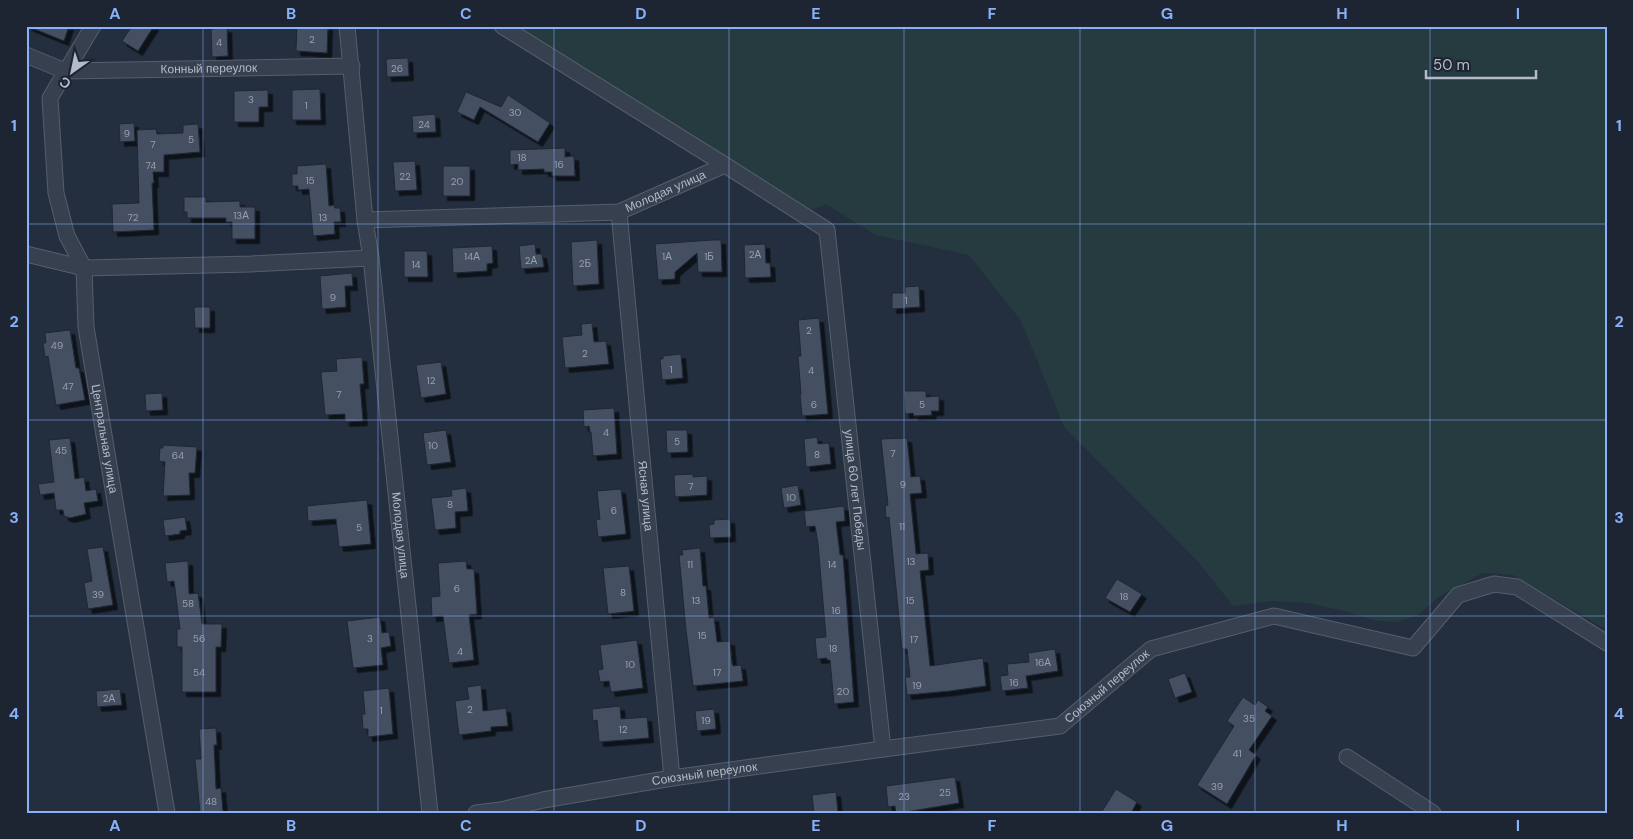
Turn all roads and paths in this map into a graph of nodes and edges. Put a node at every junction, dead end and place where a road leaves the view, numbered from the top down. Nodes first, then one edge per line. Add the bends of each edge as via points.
1 (93, 26) edge
2 (347, 26) edge
3 (502, 26) edge
4 (26, 55) edge
5 (352, 66) junction
6 (65, 71) junction
7 (725, 165) junction
8 (619, 212) junction
9 (365, 220) junction
10 (26, 254) edge
11 (371, 258) junction
12 (84, 268) junction
13 (1607, 643) edge
14 (883, 749) junction
15 (1347, 757) dead end
16 (672, 778) junction
17 (501, 812) edge
18 (167, 813) edge
19 (430, 813) edge
20 (476, 813) edge
21 (1433, 813) edge

1 - 6 street, Центральная улица
2 - 5 street, Молодая улица
3 - 7 street
4 - 6 street
5 - 6 street, Конный переулок
5 - 9 street, Молодая улица
6 - 12 street, Центральная улица via 50,98 56,193 68,236
7 - 8 street, Молодая улица
7 - 14 street, улица 60 лет Победы via 826,230
8 - 9 street, Молодая улица
8 - 16 street, Ясная улица
9 - 11 street, Молодая улица
10 - 12 street
11 - 12 street
11 - 19 street, Молодая улица
12 - 18 street, Центральная улица via 86,327
13 - 14 street, Союзный переулок via 1517,587 1494,584 1458,595 1413,648 1274,616 1152,649 1060,726
14 - 16 street, Союзный переулок
15 - 21 street
16 - 17 street, Союзный переулок via 542,800
17 - 20 street, Союзный переулок

